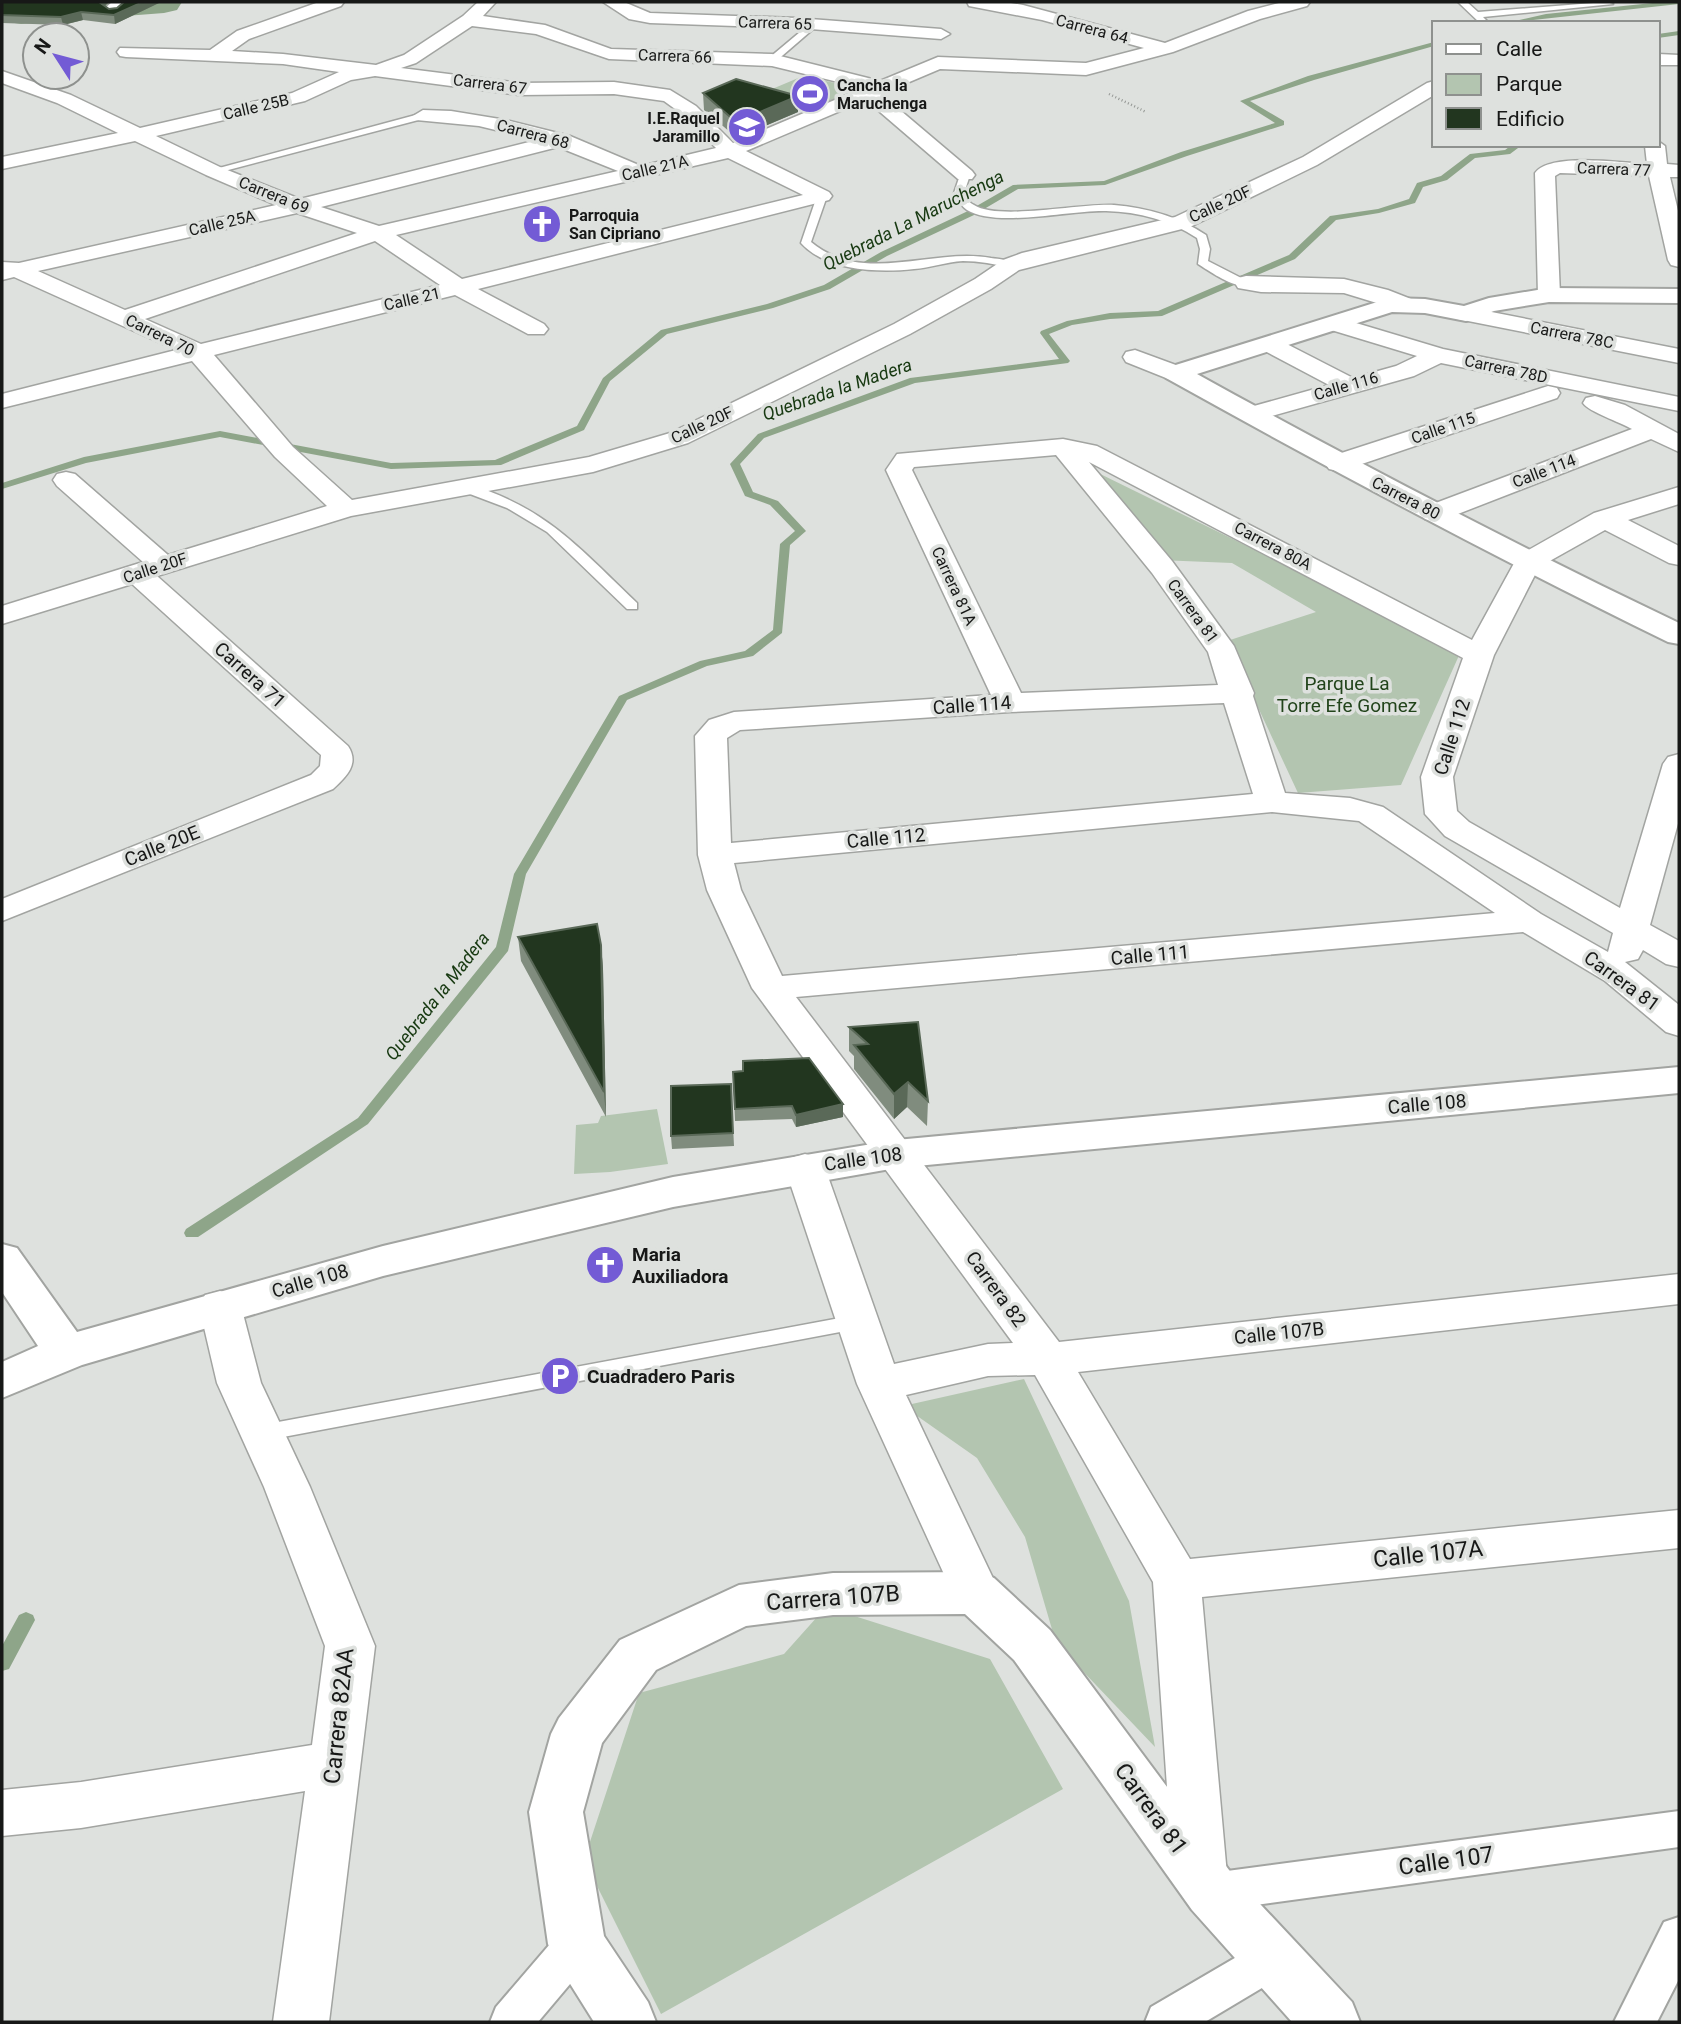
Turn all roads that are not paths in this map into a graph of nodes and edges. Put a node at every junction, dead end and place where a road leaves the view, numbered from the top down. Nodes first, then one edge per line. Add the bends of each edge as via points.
1 (335, 2) edge
2 (488, 2) edge
3 (612, 2) edge
4 (975, 2) edge
5 (1301, 2) edge
6 (1462, 2) edge
7 (1609, 4) dead end
8 (1481, 19) edge
9 (469, 20) junction
10 (815, 24) junction
11 (1167, 48) junction
12 (126, 52) dead end
13 (214, 56) junction
14 (1660, 59) edge
15 (772, 60) junction
16 (1679, 60) edge
17 (938, 63) junction
18 (380, 70) junction
19 (2, 78) edge
20 (1432, 88) edge
21 (876, 90) junction
22 (423, 116) joint
23 (139, 134) junction
24 (564, 140) junction
25 (1656, 147) edge
26 (730, 151) junction
27 (2, 163) edge
28 (213, 171) junction
29 (1669, 171) edge
30 (638, 172) junction
31 (965, 175) joint
32 (822, 196) junction
33 (298, 206) junction
34 (1182, 222) junction
35 (378, 233) junction
36 (1679, 260) edge
37 (1011, 265) junction
38 (6, 269) edge
39 (1246, 283) joint
40 (460, 288) junction
41 (1549, 295) junction
42 (1679, 296) edge
43 (1403, 304) junction
44 (1466, 314) junction
45 (125, 318) junction
46 (1336, 324) junction
47 (536, 329) dead end
48 (1269, 344) junction
49 (197, 351) junction
50 (1438, 355) junction
51 (1135, 356) dead end
52 (1679, 356) edge
53 (1405, 371) junction
54 (1175, 373) junction
55 (1348, 384) junction
56 (1548, 393) junction
57 (2, 401) edge
58 (1679, 404) edge
59 (1252, 414) junction
60 (1654, 429) junction
61 (1679, 444) edge
62 (1063, 447) junction
63 (1338, 463) junction
64 (66, 480) dead end
65 (467, 488) junction
66 (1679, 495) edge
67 (346, 509) junction
68 (1435, 513) junction
69 (1604, 519) junction
70 (1679, 557) edge
71 (1528, 562) junction
72 (150, 570) junction
73 (632, 607) dead end
74 (2, 615) edge
75 (1679, 635) edge
76 (1479, 655) junction
77 (1239, 693) junction
78 (1010, 703) junction
79 (711, 736) joint
80 (1679, 764) edge
81 (322, 782) joint
82 (1272, 802) junction
83 (1350, 808) joint
84 (715, 855) junction
85 (2, 911) edge
86 (1529, 921) junction
87 (1632, 928) junction
88 (1679, 956) edge
89 (1618, 974) junction
90 (770, 988) junction
91 (1679, 1024) edge
92 (1679, 1080) edge
93 (896, 1154) junction
94 (805, 1168) junction
95 (2, 1259) edge
96 (1679, 1289) edge
97 (220, 1306) junction
98 (856, 1322) junction
99 (67, 1352) junction
100 (1048, 1359) junction
101 (2, 1381) edge
102 (879, 1384) junction
103 (262, 1433) junction
104 (1679, 1529) edge
105 (1177, 1580) junction
106 (976, 1593) junction
107 (335, 1764) junction
108 (2, 1813) edge
109 (1679, 1829) edge
110 (1206, 1884) junction
111 (1679, 1936) edge
112 (577, 1944) junction
113 (1272, 1959) junction
114 (301, 2022) edge
115 (511, 2022) edge
116 (627, 2022) edge
117 (1166, 2022) edge
118 (1331, 2022) edge
119 (1636, 2022) edge

1 - 13 street via 243,36
2 - 9 street, Calle 25B
3 - 10 street, Carrera 65 via 650,18
4 - 11 street, Carrera 64 via 1027,10
5 - 11 street, Calle 21A
6 - 8 lane
7 - 8 lane
9 - 15 street, Carrera 66 via 539,29 609,54
9 - 18 street, Calle 25B via 410,58
10 - 15 lane
10 - 17 street, Carrera 65 via 944,28
11 - 17 street, Calle 21A via 1086,69
12 - 13 street, Carrera 67
13 - 18 street, Carrera 67
14 - 16 street
15 - 21 street, Carrera 66
17 - 21 street, Calle 21A
18 - 23 street, Calle 25B via 358,72 298,97
18 - 26 street, Carrera 67 via 519,89 614,89 670,96
19 - 23 street, Carrera 69 via 64,99
20 - 34 street, Calle 20F via 1310,161
21 - 26 street, Calle 21A
21 - 31 street, Carrera 66
22 - 24 street, Carrera 68 via 477,119
22 - 28 lane
23 - 27 street, Calle 25B
23 - 28 street, Carrera 69
24 - 30 street, Carrera 68
24 - 33 street, Calle 25A
25 - 29 street
26 - 30 street, Calle 21A
26 - 32 street, Carrera 67
28 - 33 street, Carrera 69
29 - 36 street
29 - 41 street, Carrera 77 via 1556,167 1545,173
30 - 35 street, Calle 21A
31 - 34 lane via 960,193 970,208 979,211 1105,208
32 - 37 lane via 806,243 831,260 915,266 962,258
32 - 40 street, Calle 21
33 - 35 street, Carrera 69
33 - 38 street, Calle 25A
34 - 37 street, Calle 20F
34 - 39 lane via 1202,237 1202,262
35 - 40 street, Carrera 69
35 - 45 street, Calle 21A
37 - 65 street, Calle 20F via 902,329 679,438 593,464
38 - 45 street, Carrera 70
39 - 43 street via 1355,288
40 - 47 street, Carrera 69
40 - 49 street, Calle 21
41 - 42 street
41 - 44 street via 1489,304
43 - 44 street
43 - 46 street
44 - 52 street, Carrera 78C
45 - 49 street, Carrera 70
46 - 48 street
46 - 50 street, Carrera 78D
48 - 54 street
48 - 55 street
49 - 57 street, Calle 21
49 - 67 street, Carrera 70 via 284,452
50 - 53 street, Calle 116
50 - 58 street, Carrera 78D
51 - 54 street, Carrera 80
53 - 55 street, Calle 116
53 - 56 street
54 - 59 street, Carrera 80
55 - 59 street, Calle 116
56 - 60 street via 1616,410
56 - 63 street, Calle 115
59 - 63 street, Carrera 80
60 - 61 street
60 - 68 street, Calle 114
62 - 76 street, Carrera 80A via 1101,456
62 - 77 street, Carrera 81 via 1223,652
62 - 78 street, Carrera 81A via 915,458 901,464 899,470
63 - 68 street, Carrera 80
64 - 72 street, Carrera 71
65 - 67 street, Calle 20F
65 - 73 lane via 512,505 552,529
66 - 69 street
67 - 72 street, Calle 20F
68 - 71 street, Carrera 80
69 - 70 street
69 - 71 street
71 - 75 street, Carrera 80
71 - 76 street, Calle 112
72 - 74 street, Calle 20F
72 - 81 street, Carrera 71 via 337,753 336,768
76 - 87 street, Calle 112 via 1437,777 1441,814 1457,829
77 - 78 street, Calle 114
77 - 82 street, Carrera 81
78 - 79 street, Calle 114 via 734,721
79 - 84 street, Carrera 82
80 - 87 street
81 - 85 street, Calle 20E
82 - 83 street, Calle 112
82 - 84 street, Calle 112
83 - 86 street, Carrera 81 via 1371,814
84 - 90 street, Carrera 82 via 724,890
86 - 89 street, Carrera 81
86 - 90 street, Calle 111
87 - 88 street, Calle 112
87 - 89 street
89 - 91 street, Carrera 81
90 - 93 street, Carrera 82
92 - 93 street, Calle 108
93 - 94 street, Calle 108
93 - 100 street, Carrera 82
94 - 97 street, Calle 108 via 673,1192 383,1261
94 - 98 street
95 - 99 street
96 - 100 street, Calle 107B
97 - 99 street, Calle 108
97 - 103 street, Carrera 82AA via 239,1383
98 - 102 street
98 - 103 lane
99 - 101 street, Calle 108
100 - 102 street, Calle 107B via 988,1360
100 - 105 street, Carrera 82
102 - 106 street
103 - 107 street, Carrera 82AA via 351,1646
104 - 105 street, Calle 107A
105 - 110 street, Carrera 82
106 - 110 street, Carrera 81 via 1032,1645
106 - 112 street, Carrera 107B via 833,1594 739,1606 638,1654 578,1734 556,1812
107 - 108 street via 81,1805
107 - 114 street, Carrera 82AA
109 - 110 street, Calle 107
110 - 113 street, Carrera 81
111 - 119 street
112 - 115 street
112 - 116 street
113 - 117 street
113 - 118 street, Carrera 81

